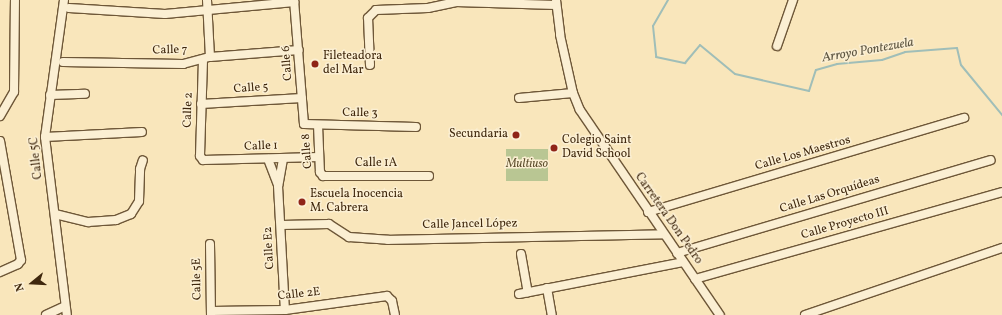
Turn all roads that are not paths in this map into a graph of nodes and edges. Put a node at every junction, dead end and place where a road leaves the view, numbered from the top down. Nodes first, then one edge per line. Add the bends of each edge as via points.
1 (15, 0) edge
2 (64, 0) edge
3 (207, 0) edge
4 (793, 0) edge
5 (294, 1) edge
6 (467, 1) edge
7 (556, 2) edge
8 (69, 8) dead end
9 (208, 9) junction
10 (778, 46) dead end
11 (299, 50) junction
12 (207, 58) junction
13 (63, 62) dead end
14 (370, 65) dead end
15 (572, 93) junction
16 (85, 94) dead end
17 (50, 95) junction
18 (302, 98) junction
19 (518, 98) dead end
20 (201, 104) junction
21 (0, 116) edge
22 (964, 118) dead end
23 (304, 124) joint
24 (318, 125) junction
25 (416, 127) dead end
26 (142, 132) dead end
27 (45, 137) junction
28 (0, 140) edge
29 (319, 156) junction
30 (268, 159) junction
31 (283, 159) junction
32 (143, 160) dead end
33 (203, 160) joint
34 (991, 160) dead end
35 (3, 170) edge
36 (322, 175) joint
37 (429, 176) dead end
38 (278, 186) junction
39 (1002, 192) edge
40 (648, 212) junction
41 (55, 214) junction
42 (281, 225) junction
43 (663, 234) junction
44 (210, 244) dead end
45 (1002, 248) edge
46 (677, 253) junction
47 (521, 254) dead end
48 (683, 262) junction
49 (0, 272) edge
50 (695, 279) junction
51 (546, 288) junction
52 (528, 292) junction
53 (519, 294) dead end
54 (65, 306) junction
55 (285, 310) junction
56 (396, 312) edge
57 (211, 313) edge
58 (46, 315) edge
59 (67, 315) edge
60 (552, 315) edge
61 (720, 315) edge
62 (805, 315) edge

1 - 21 street via 14,92
2 - 17 street, Calle 5C
3 - 9 street, Calle 2
4 - 10 street
5 - 9 street
5 - 11 street, Calle 6
6 - 7 street
6 - 14 street via 428,8 379,10 371,13 367,22
7 - 15 street, Carretera Don Pedro
8 - 9 street via 165,14
9 - 12 street, Calle 2
11 - 12 street, Calle 7
11 - 18 street, Calle 6
12 - 13 street, Calle 7 via 183,64
12 - 20 street, Calle 2
15 - 19 street
15 - 40 street, Carretera Don Pedro via 592,130
16 - 17 street
17 - 27 street, Calle 5C
18 - 20 street, Calle 5
18 - 23 street, Calle 6
20 - 33 street, Calle 2 via 200,156
22 - 40 street, Calle Los Maestros
23 - 24 street, Calle 3
24 - 25 street, Calle 3
24 - 29 street, Calle 8
26 - 27 street
27 - 41 street, Calle 5C
28 - 35 street
29 - 31 street, Calle 1
29 - 36 street, Calle 8
30 - 31 street, Calle 1
30 - 33 street, Calle 1
30 - 38 street, Calle E2
31 - 38 street, Calle E2
32 - 41 street via 140,168 139,201 131,214 116,220 88,222
34 - 46 street, Calle Las Orquídeas
35 - 49 street via 20,262
36 - 37 street, Calle 1A
38 - 42 street, Calle E2
39 - 50 street, Calle Proyecto III
40 - 43 street, Carretera Don Pedro
41 - 54 street, Calle 5C
42 - 43 street, Calle Jancel López via 329,224 349,237 388,240
42 - 55 street, Calle E2
43 - 46 street, Carretera Don Pedro
44 - 57 street, Calle 5E
45 - 62 street
46 - 48 street, Carretera Don Pedro
47 - 52 street
48 - 50 street, Carretera Don Pedro
48 - 51 street
50 - 61 street, Carretera Don Pedro
51 - 52 street
51 - 60 street
52 - 53 street
54 - 58 street
54 - 59 street, Calle 5C
55 - 56 street, Calle 2E via 389,297
55 - 57 street, Calle 2E

